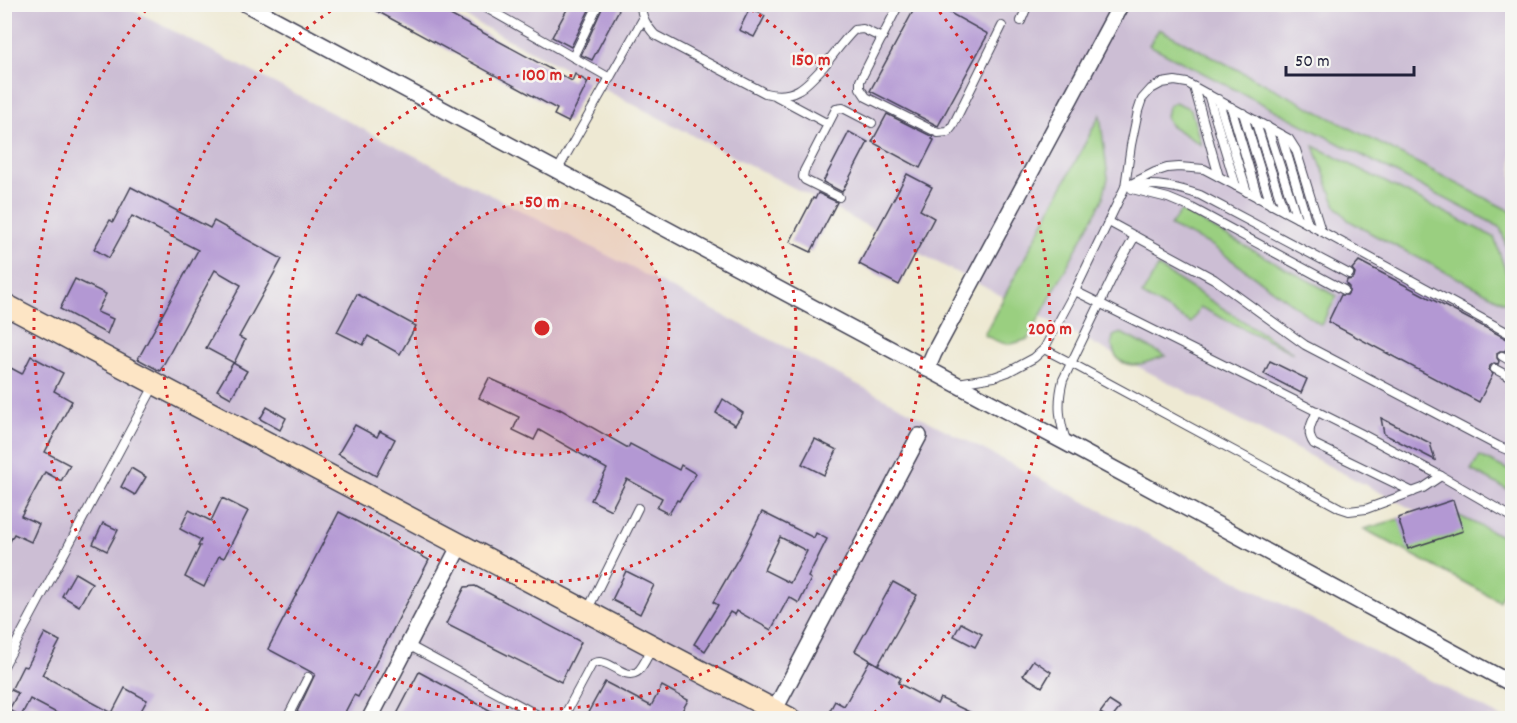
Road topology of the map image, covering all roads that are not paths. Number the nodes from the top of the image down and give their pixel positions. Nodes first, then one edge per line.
1 (246, 4) edge
2 (479, 4) edge
3 (641, 4) edge
4 (899, 4) edge
5 (1028, 4) edge
6 (1121, 4) edge
7 (598, 5) edge
8 (643, 19) junction
9 (1021, 21) dead end
10 (1002, 26) dead end
11 (882, 38) junction
12 (573, 57) junction
13 (610, 78) junction
14 (1194, 87) junction
15 (1208, 94) junction
16 (775, 96) junction
17 (1218, 99) junction
18 (1231, 107) junction
19 (1243, 113) junction
20 (1255, 120) junction
21 (872, 123) dead end
22 (828, 124) junction
23 (1267, 126) junction
24 (1281, 135) junction
25 (557, 171) junction
26 (1219, 177) junction
27 (1236, 186) junction
28 (1125, 187) junction
29 (1247, 192) junction
30 (839, 197) dead end
31 (1258, 198) junction
32 (1271, 204) junction
33 (1284, 211) junction
34 (1297, 218) junction
35 (1109, 222) junction
36 (1308, 224) junction
37 (1321, 231) junction
38 (1135, 236) junction
39 (1349, 273) dead end
40 (1344, 290) dead end
41 (1075, 291) junction
42 (4, 304) edge
43 (1100, 304) junction
44 (1512, 335) edge
45 (1044, 349) junction
46 (1502, 356) dead end
47 (1512, 362) edge
48 (1071, 363) junction
49 (927, 369) junction
50 (1495, 369) dead end
51 (1512, 378) edge
52 (155, 383) junction
53 (954, 383) junction
54 (1317, 411) junction
55 (919, 436) dead end
56 (1068, 444) junction
57 (1512, 452) edge
58 (1441, 476) junction
59 (1413, 492) junction
60 (638, 508) dead end
61 (1512, 517) edge
62 (460, 545) junction
63 (587, 612) junction
64 (408, 645) junction
65 (652, 646) junction
66 (4, 666) edge
67 (308, 677) dead end
68 (1512, 684) edge
69 (523, 708) junction
70 (782, 715) edge
71 (287, 718) edge
72 (370, 718) edge
73 (517, 718) edge
74 (543, 718) edge
75 (563, 718) edge

1 - 25 street
2 - 12 lane
3 - 8 lane
4 - 11 lane
5 - 9 lane
6 - 49 street
7 - 12 lane
8 - 13 lane
8 - 16 lane
10 - 11 lane
11 - 16 lane
12 - 13 lane
13 - 25 lane
14 - 15 lane
14 - 26 lane
14 - 28 lane
15 - 17 lane
15 - 27 lane
16 - 22 lane
17 - 18 lane
17 - 29 lane
18 - 19 lane
18 - 31 lane
19 - 20 lane
19 - 32 lane
20 - 23 lane
20 - 33 lane
21 - 22 lane
22 - 30 lane
23 - 24 lane
23 - 34 lane
24 - 36 lane
24 - 37 lane
25 - 49 street
26 - 27 lane
26 - 28 lane
27 - 29 lane
28 - 35 lane
28 - 39 lane
28 - 40 lane
29 - 31 lane
31 - 32 lane
32 - 33 lane
33 - 34 lane
34 - 36 lane
35 - 38 lane
35 - 41 lane
36 - 37 lane
37 - 44 lane
38 - 43 lane
38 - 57 lane
41 - 43 lane
41 - 45 lane
42 - 52 main road
43 - 48 lane
43 - 54 lane
45 - 48 lane
45 - 53 lane
46 - 47 lane
48 - 56 lane
48 - 59 lane
49 - 53 street
50 - 51 lane
52 - 62 main road
52 - 66 lane
53 - 56 street
54 - 58 lane
54 - 59 lane
55 - 70 street
56 - 68 street
58 - 59 lane
58 - 61 lane
60 - 63 lane
62 - 63 main road
62 - 64 street
63 - 65 main road
64 - 69 lane
64 - 72 street
65 - 70 main road
65 - 75 lane
67 - 71 lane
69 - 73 lane
69 - 74 lane

